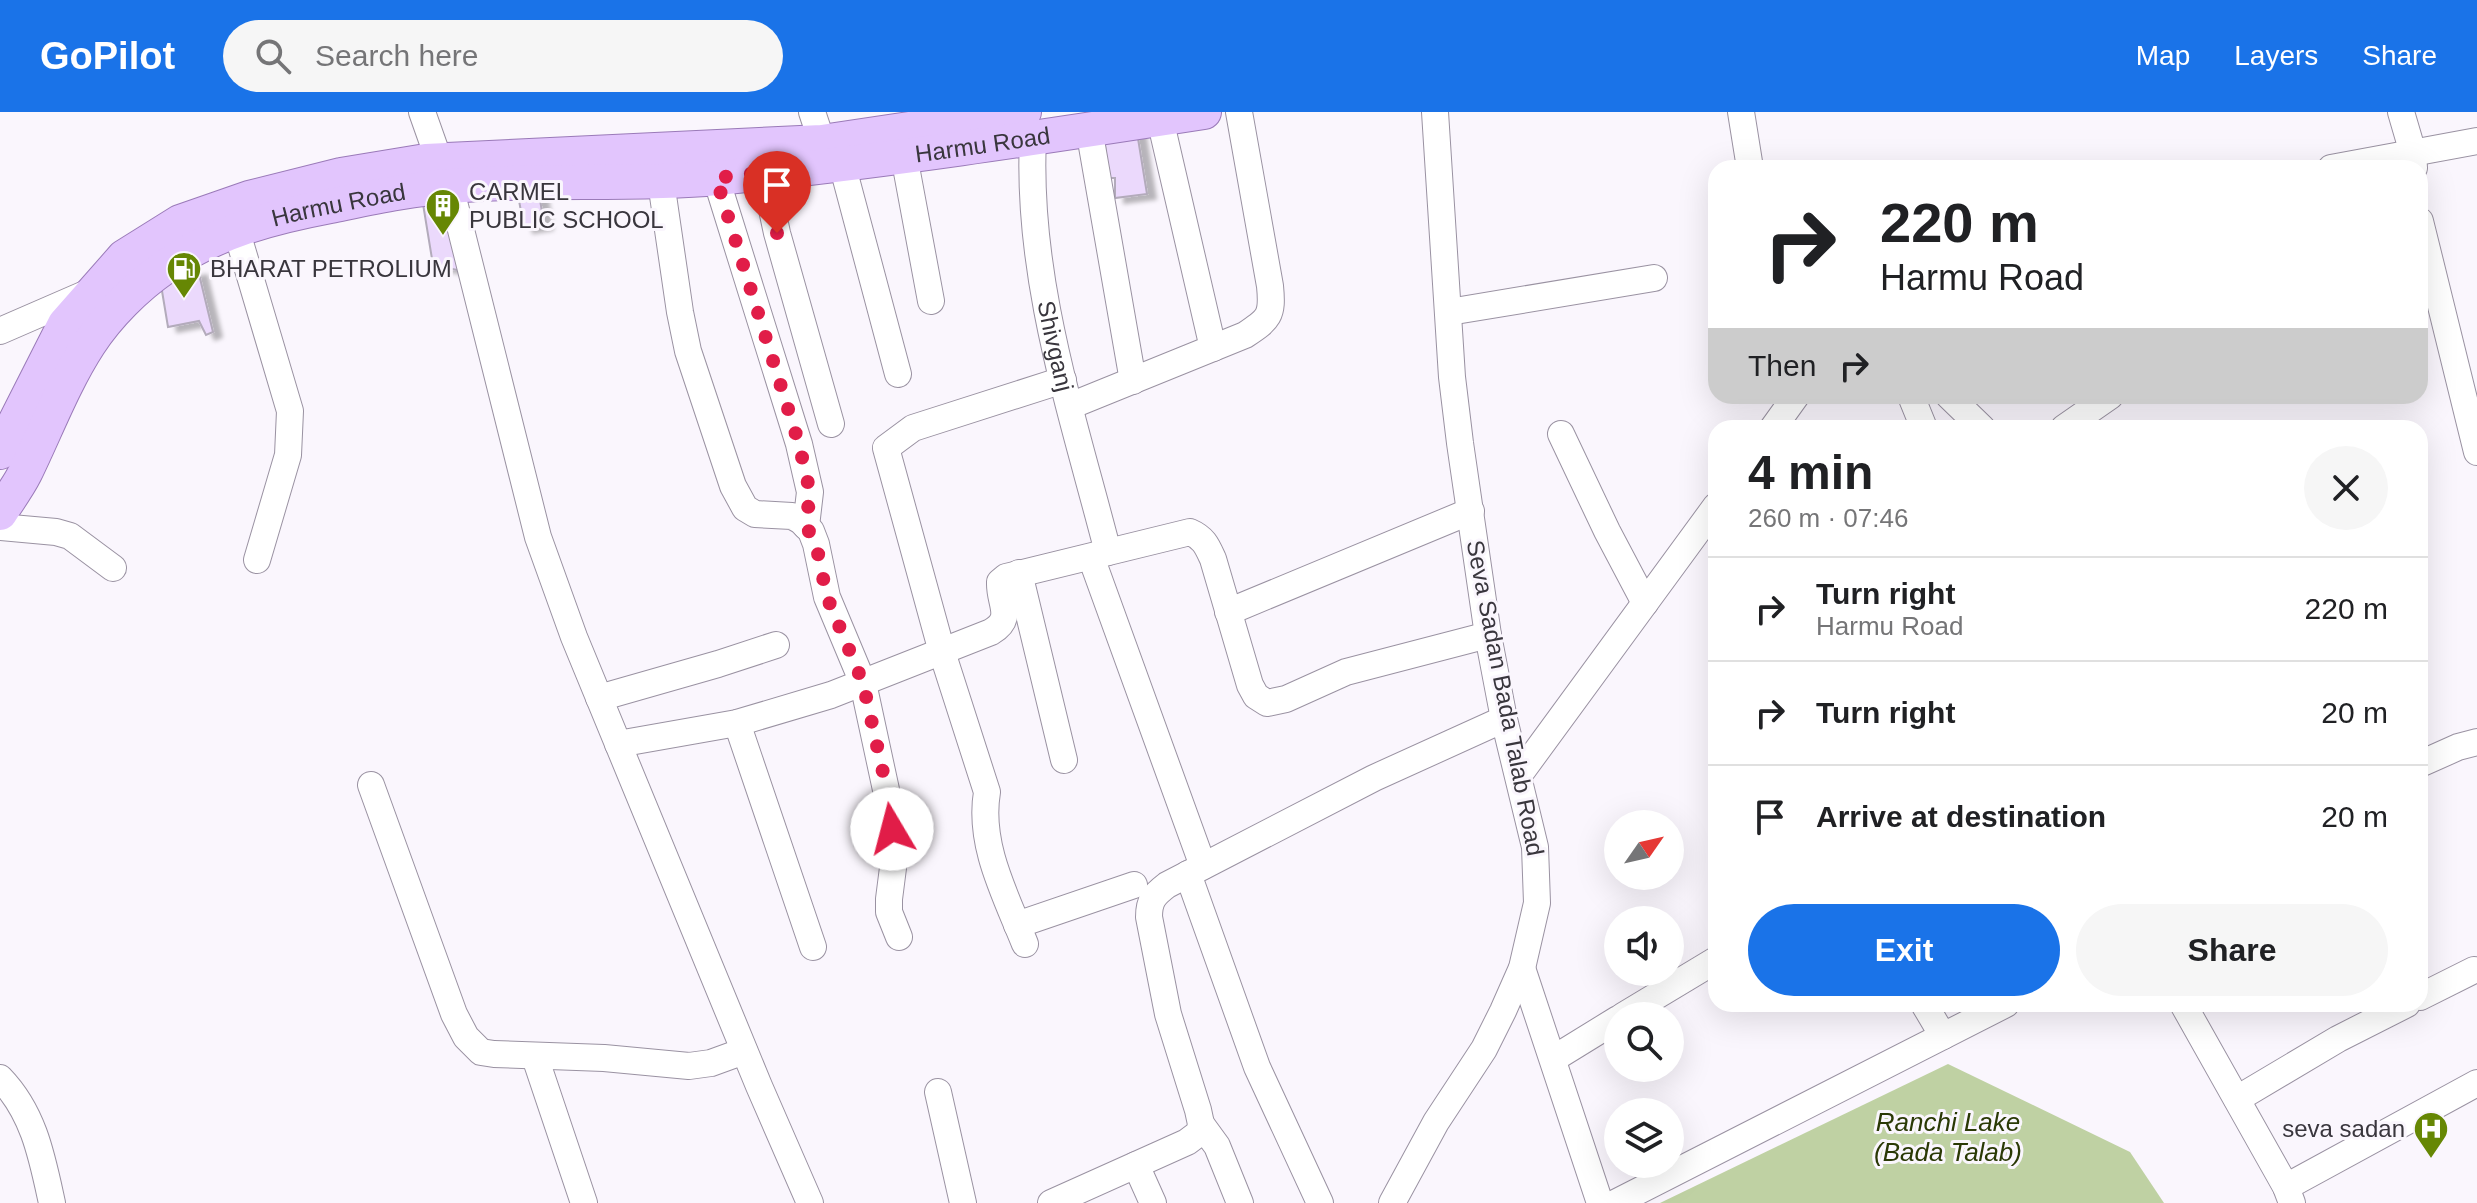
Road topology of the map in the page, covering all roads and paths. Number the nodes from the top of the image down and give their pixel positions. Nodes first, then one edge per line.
1 (422, 112) edge
2 (1204, 112) edge
3 (1239, 112) edge
4 (1435, 112) edge
5 (1741, 112) edge
6 (2401, 112) edge
7 (963, 116) edge
8 (1160, 119) junction
9 (1028, 125) edge
10 (1089, 129) junction
11 (825, 139) edge
12 (2477, 141) edge
13 (904, 156) junction
14 (1749, 160) edge
15 (2414, 160) edge
16 (764, 172) junction
17 (444, 173) junction
18 (716, 178) junction
19 (661, 182) junction
20 (236, 229) junction
21 (2428, 253) edge
22 (1654, 278) dead end
23 (113, 284) junction
24 (931, 301) dead end
25 (1449, 312) junction
26 (0, 331) edge
27 (1213, 348) junction
28 (898, 374) dead end
29 (1063, 380) junction
30 (1133, 381) junction
31 (1957, 404) edge
32 (2098, 404) edge
33 (1070, 406) junction
34 (1974, 420) edge
35 (2076, 420) edge
36 (831, 424) dead end
37 (1561, 434) dead end
38 (0, 452) edge
39 (2477, 452) edge
40 (1471, 511) junction
41 (0, 513) edge
42 (1708, 517) edge
43 (806, 526) junction
44 (0, 527) edge
45 (1099, 554) junction
46 (257, 560) dead end
47 (113, 568) dead end
48 (1019, 573) junction
49 (1645, 603) junction
50 (1228, 612) junction
51 (1488, 635) junction
52 (776, 645) dead end
53 (942, 652) junction
54 (863, 683) junction
55 (599, 698) junction
56 (1504, 719) junction
57 (737, 723) junction
58 (2477, 742) edge
59 (618, 744) junction
60 (1064, 760) dead end
61 (2428, 761) edge
62 (1519, 775) junction
63 (371, 785) dead end
64 (1195, 870) junction
65 (1134, 885) dead end
66 (899, 937) dead end
67 (813, 947) dead end
68 (1708, 965) edge
69 (1522, 968) junction
70 (2474, 970) dead end
71 (2428, 993) edge
72 (1646, 1002) edge
73 (1929, 1012) edge
74 (1990, 1012) edge
75 (2188, 1012) edge
76 (2391, 1012) edge
77 (1604, 1028) edge
78 (1943, 1036) junction
79 (744, 1051) junction
80 (535, 1057) junction
81 (1553, 1059) junction
82 (0, 1078) edge
83 (2477, 1083) edge
84 (938, 1092) dead end
85 (2237, 1099) junction
86 (1201, 1124) junction
87 (1136, 1165) junction
88 (2289, 1195) edge
89 (52, 1203) edge
90 (584, 1203) edge
91 (810, 1203) edge
92 (963, 1203) edge
93 (1051, 1203) edge
94 (1153, 1203) edge
95 (1240, 1203) edge
96 (1320, 1203) edge
97 (1392, 1203) edge
98 (1600, 1203) edge
99 (1615, 1203) edge

1 - 17 street
2 - 8 main road, Harmu Road
3 - 27 street
4 - 25 street, Seva Sadan Bada Talab Road
5 - 14 street
6 - 15 street
7 - 9 main road, Harmu Road
7 - 11 main road, Harmu Road
8 - 10 main road, Harmu Road
8 - 27 street
9 - 10 main road, Harmu Road
9 - 13 main road, Harmu Road
9 - 29 street, Shivganj
10 - 30 street
11 - 13 main road, Harmu Road
11 - 16 main road, Harmu Road
11 - 17 main road, Harmu Road
11 - 28 street
12 - 15 street
13 - 24 street
16 - 18 main road, Harmu Road
16 - 36 street
17 - 19 main road, Harmu Road
17 - 20 main road, Harmu Road
17 - 23 main road, Harmu Road
17 - 55 street
18 - 19 main road, Harmu Road
18 - 43 street
19 - 43 street
20 - 23 main road, Harmu Road
20 - 46 street
21 - 39 street
22 - 25 street
23 - 26 street
23 - 38 main road, Harmu Road
23 - 41 main road, Harmu Road
25 - 40 street, Seva Sadan Bada Talab Road
27 - 30 street
29 - 33 street, Shivganj
29 - 53 street
30 - 33 street
31 - 34 street
32 - 35 street
33 - 45 street, Shivganj
37 - 49 street
40 - 50 street
40 - 51 street, Seva Sadan Bada Talab Road
42 - 49 street
43 - 54 street
44 - 47 street
45 - 48 street
45 - 50 street
45 - 64 street, Shivganj
48 - 53 street
48 - 60 street
49 - 62 street
50 - 51 street
51 - 56 street, Seva Sadan Bada Talab Road
52 - 55 street
53 - 54 street
53 - 65 street
54 - 57 street
54 - 66 street
55 - 59 street
56 - 62 street, Seva Sadan Bada Talab Road
56 - 64 street
57 - 59 street
57 - 67 street
58 - 61 street
59 - 79 street
62 - 69 street, Seva Sadan Bada Talab Road
63 - 80 street
64 - 86 street
64 - 96 street, Shivganj
68 - 72 street
69 - 81 street
69 - 97 street, Seva Sadan Bada Talab Road
70 - 71 street
73 - 78 street
74 - 78 street
75 - 85 street
76 - 85 street
77 - 81 street
78 - 99 street
79 - 80 street
79 - 91 street
80 - 90 street
81 - 98 street
82 - 89 street
83 - 88 street
84 - 92 street
85 - 88 street
86 - 87 street
86 - 95 street
87 - 93 street
87 - 94 street

